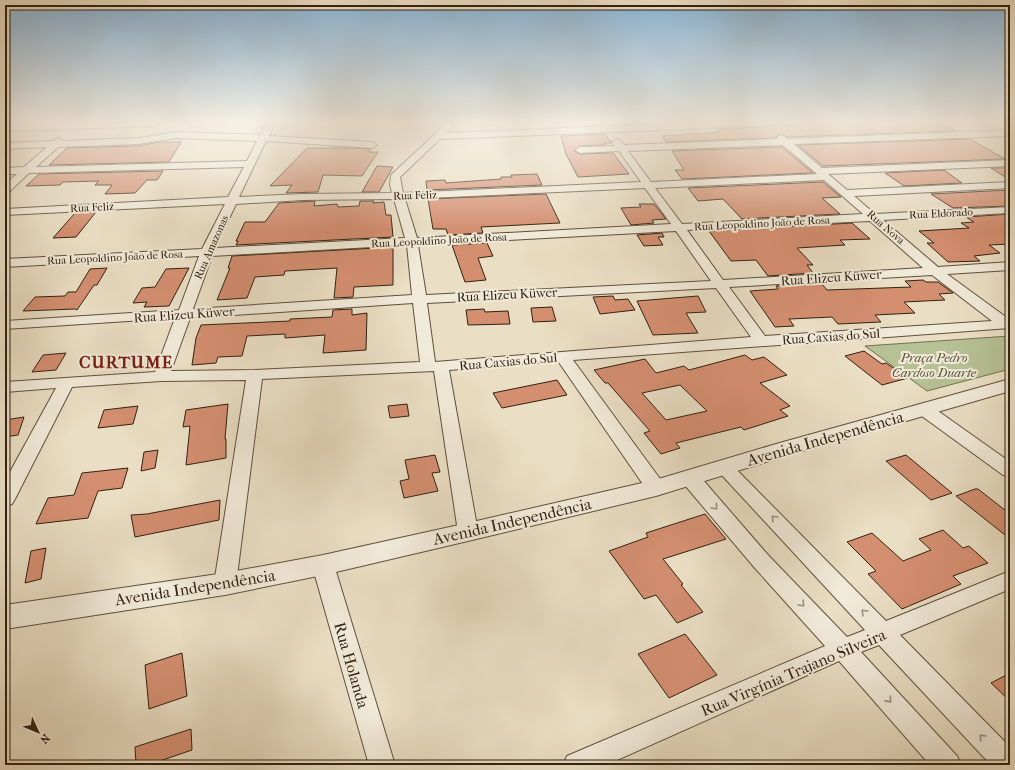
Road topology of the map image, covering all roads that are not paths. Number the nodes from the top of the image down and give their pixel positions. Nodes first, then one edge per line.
1 (40, 158) edge
2 (253, 158) edge
3 (415, 158) edge
4 (629, 158) edge
5 (803, 158) edge
6 (1010, 163) edge
7 (250, 164) junction
8 (5, 171) edge
9 (26, 171) junction
10 (822, 174) junction
11 (649, 185) junction
12 (1010, 185) edge
13 (5, 190) edge
14 (846, 193) junction
15 (399, 196) junction
16 (233, 200) junction
17 (1010, 210) edge
18 (5, 212) edge
19 (873, 216) junction
20 (680, 227) junction
21 (412, 241) junction
22 (208, 252) junction
23 (5, 263) edge
24 (1010, 266) edge
25 (935, 271) junction
26 (721, 284) junction
27 (418, 299) junction
28 (183, 315) junction
29 (1008, 324) edge
30 (5, 325) edge
31 (761, 341) junction
32 (562, 356) junction
33 (435, 367) junction
34 (255, 375) junction
35 (161, 376) junction
36 (66, 384) junction
37 (1010, 385) edge
38 (5, 388) edge
39 (924, 410) junction
40 (724, 467) junction
41 (1010, 472) edge
42 (690, 478) junction
43 (656, 488) junction
44 (5, 499) edge
45 (468, 532) junction
46 (323, 566) junction
47 (1010, 580) edge
48 (225, 584) junction
49 (5, 617) edge
50 (884, 633) junction
51 (843, 649) junction
52 (382, 765) edge
53 (576, 765) edge
54 (948, 765) edge
55 (1009, 765) edge

1 - 9 street
2 - 7 street, Rua Amazonas
3 - 15 street
4 - 11 street
5 - 10 street, Rua Nova
6 - 10 street, Rua Feliz
7 - 9 street
7 - 16 street, Rua Amazonas
8 - 9 street
9 - 13 street
10 - 11 street, Rua Feliz
10 - 14 street, Rua Nova
11 - 15 street, Rua Feliz
11 - 20 street
12 - 14 street
14 - 19 street, Rua Nova
15 - 16 street, Rua Feliz
15 - 21 street
16 - 18 street, Rua Feliz
16 - 22 street, Rua Amazonas
17 - 19 street, Rua Eldorado
19 - 20 street, Rua Leopoldino João de Rosa
19 - 25 street, Rua Nova
20 - 21 street, Rua Leopoldino João de Rosa
20 - 26 street
21 - 22 street, Rua Leopoldino João de Rosa
21 - 27 street
22 - 23 street, Rua Leopoldino João de Rosa
22 - 28 street, Rua Amazonas
24 - 25 street, Rua Elizeu Küwer
25 - 26 street, Rua Elizeu Küwer
25 - 29 street, Rua Nova
26 - 27 street, Rua Elizeu Küwer
26 - 31 street
27 - 28 street, Rua Elizeu Küwer
27 - 33 street
28 - 30 street, Rua Elizeu Küwer
28 - 35 street, Rua Amazonas
29 - 31 street, Rua Caxias do Sul
31 - 32 street, Rua Caxias do Sul
32 - 33 street, Rua Caxias do Sul
32 - 43 street
33 - 34 street, Rua Caxias do Sul
33 - 45 street
34 - 35 street, Rua Caxias do Sul
34 - 48 street
35 - 36 street, Rua Caxias do Sul
36 - 38 street, Rua Caxias do Sul
36 - 44 street
37 - 39 street, Avenida Independência
39 - 40 street, Avenida Independência
39 - 41 street
40 - 42 street, Avenida Independência
50 -> 40 street
42 - 43 street, Avenida Independência
42 -> 51 street
43 - 45 street, Avenida Independência
45 - 46 street, Avenida Independência
46 - 48 street, Avenida Independência
46 - 52 street, Rua Holanda
47 - 50 street, Rua Virgínia Trajano Silveira
48 - 49 street, Avenida Independência
50 - 51 street, Rua Virgínia Trajano Silveira
55 -> 50 street
51 - 53 street, Rua Virgínia Trajano Silveira
51 -> 54 street

